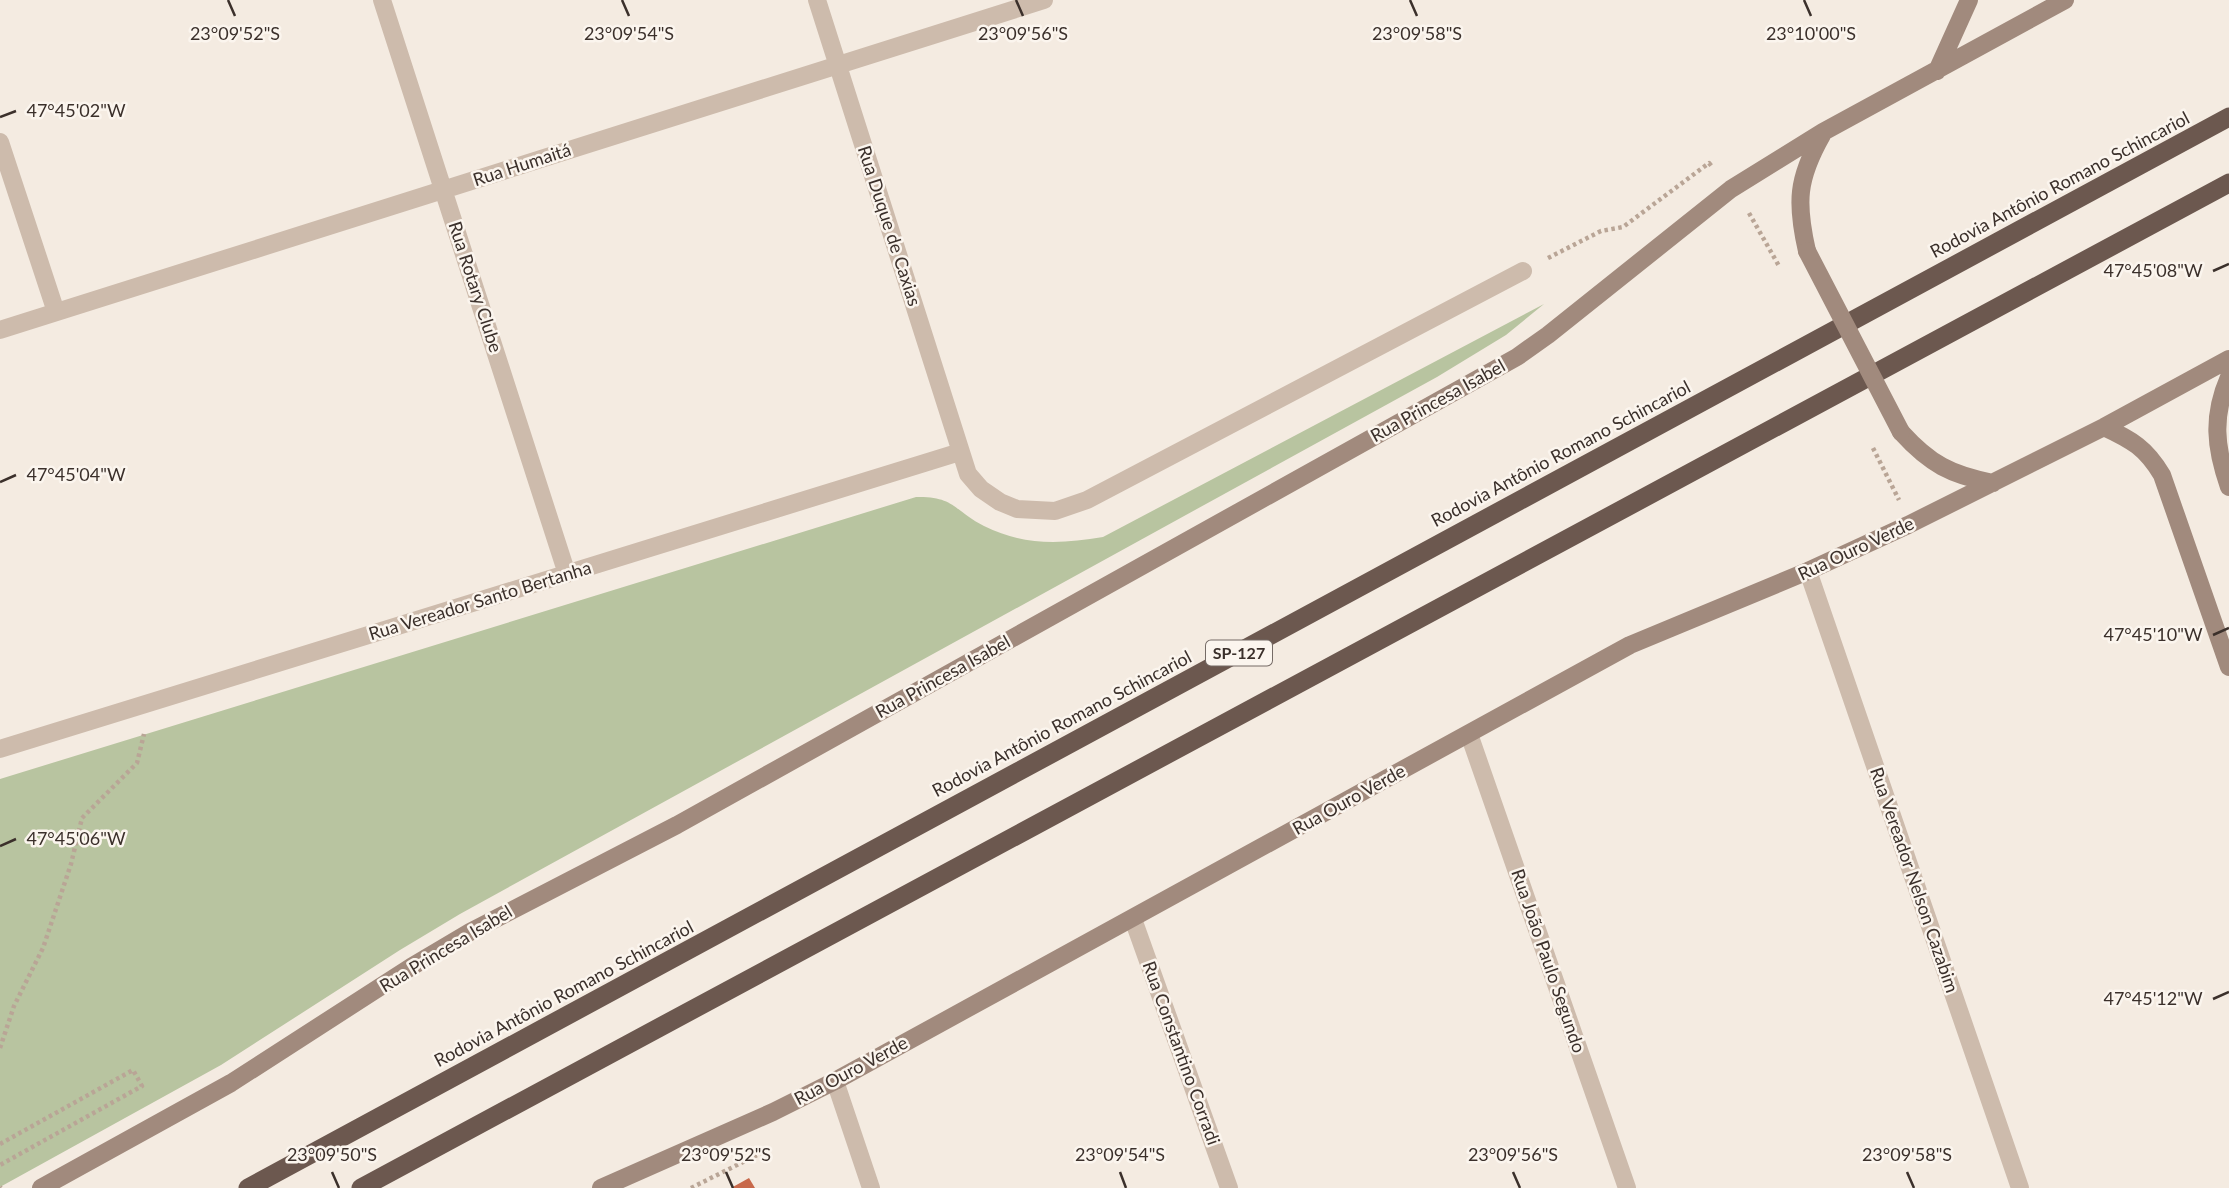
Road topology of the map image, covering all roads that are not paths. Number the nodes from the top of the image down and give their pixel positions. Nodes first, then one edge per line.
1 (382, 0) edge
2 (817, 0) edge
3 (1044, 0) edge
4 (1969, 0) edge
5 (2064, 0) edge
6 (838, 65) junction
7 (1937, 71) junction
8 (2229, 117) edge
9 (1823, 132) junction
10 (0, 142) edge
11 (2229, 183) edge
12 (443, 190) junction
13 (1523, 271) road end
14 (56, 312) junction
15 (0, 330) edge
16 (2229, 359) edge
17 (2229, 377) edge
18 (2104, 427) junction
19 (960, 452) junction
20 (1993, 483) junction
21 (2229, 486) edge
22 (1808, 571) junction
23 (567, 574) junction
24 (2229, 667) edge
25 (1469, 734) junction
26 (0, 748) edge
27 (1133, 919) junction
28 (835, 1081) junction
29 (41, 1188) edge
30 (248, 1188) edge
31 (361, 1188) edge
32 (601, 1188) edge
33 (871, 1188) edge
34 (1229, 1188) edge
35 (1627, 1188) edge
36 (2020, 1188) edge

1 - 12 street, Rua Rotary Clube
2 - 6 street, Rua Duque de Caxias
3 - 6 street, Rua Humaitá
4 - 7 main road
5 - 7 main road, Rua Princesa Isabel
6 - 12 street, Rua Humaitá
6 - 19 street, Rua Duque de Caxias
7 - 9 main road, Rua Princesa Isabel
8 - 30 highway, Rodovia Antônio Romano Schincariol / SP-127
9 - 20 main road, bridge
9 - 29 main road, Rua Princesa Isabel
10 - 14 street
11 - 31 highway
12 - 14 street, Rua Humaitá
12 - 23 street, Rua Rotary Clube
13 - 19 street
14 - 15 street, Rua Humaitá
16 - 18 main road, Rua Ouro Verde
17 - 21 main road
18 - 20 main road, Rua Ouro Verde
18 - 24 main road
19 - 23 street, Rua Vereador Santo Bertanha
20 - 22 main road, Rua Ouro Verde
22 - 25 main road, Rua Ouro Verde
22 - 36 street, Rua Vereador Nelson Cazabim
23 - 26 street, Rua Vereador Santo Bertanha
25 - 27 main road, Rua Ouro Verde
25 - 35 street, Rua João Paulo Segundo
27 - 28 main road, Rua Ouro Verde
27 - 34 street, Rua Constantino Corradi
28 - 32 main road, Rua Ouro Verde
28 - 33 street

